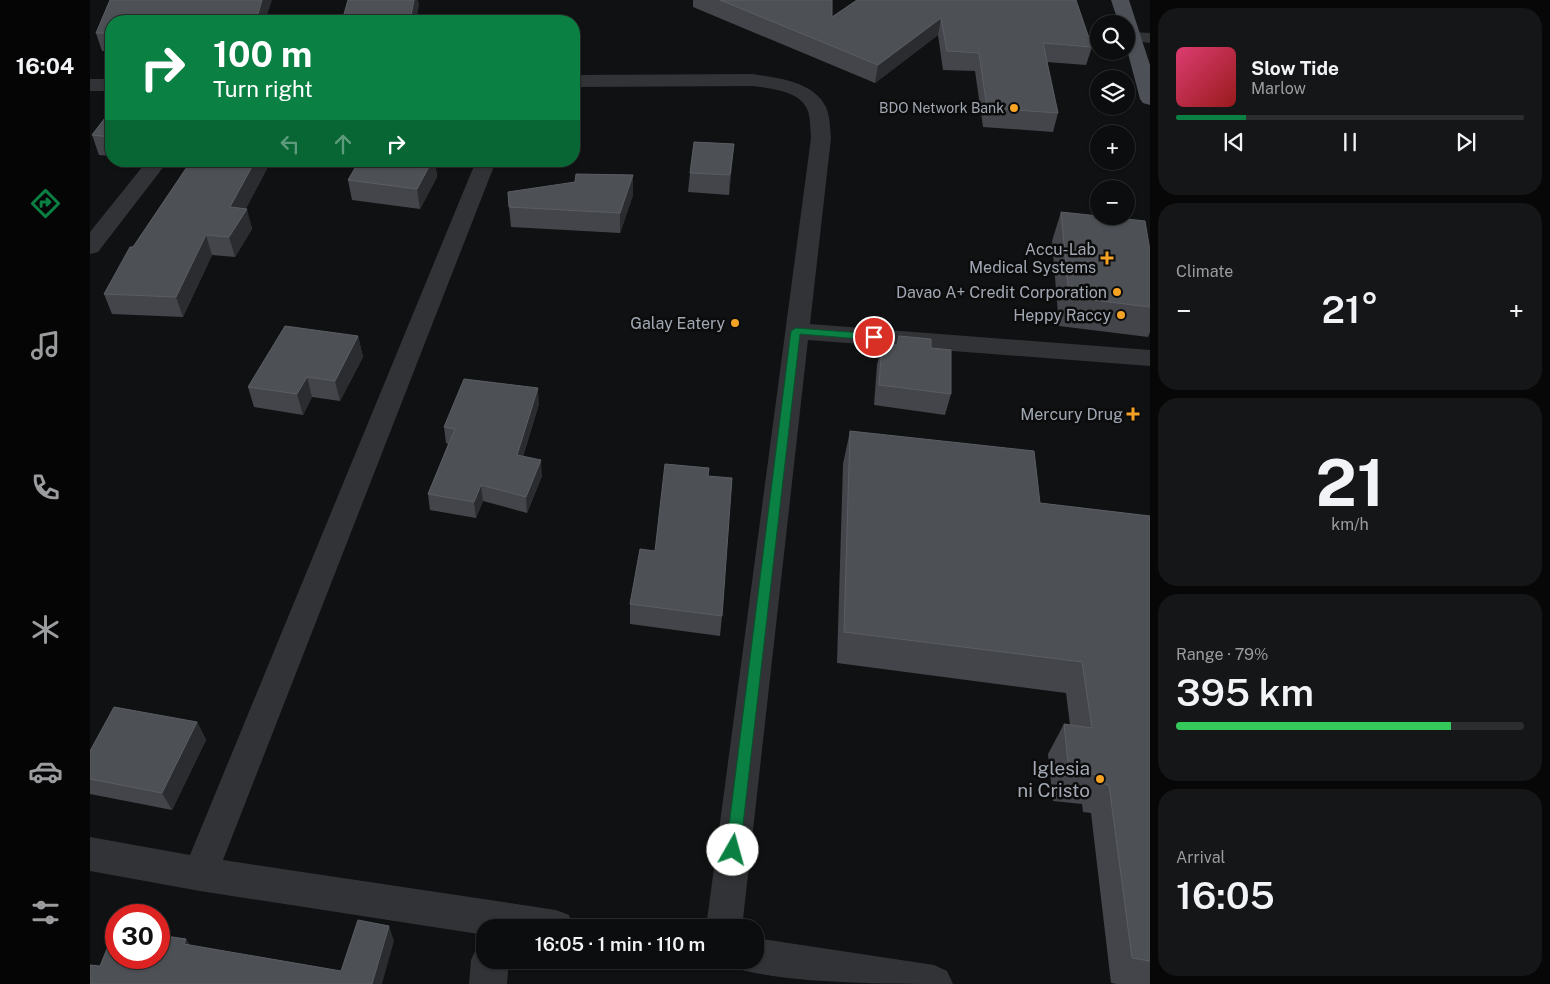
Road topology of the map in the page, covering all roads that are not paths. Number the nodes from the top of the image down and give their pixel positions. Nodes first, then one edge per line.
1 (1120, 0) edge
2 (1142, 38) edge
3 (580, 81) edge
4 (90, 85) edge
5 (105, 85) edge
6 (1150, 99) edge
7 (153, 167) edge
8 (484, 167) edge
9 (90, 246) edge
10 (796, 331) junction
11 (1150, 358) edge
12 (90, 854) edge
13 (200, 874) junction
14 (725, 919) edge
15 (476, 920) edge
16 (764, 958) edge
17 (489, 969) edge
18 (488, 984) edge
19 (934, 984) edge

1 - 2 main road
2 - 6 main road
3 - 10 street
4 - 5 street
7 - 9 street
8 - 13 street
10 - 11 street
10 - 14 street
12 - 13 street
13 - 15 street
16 - 19 street
17 - 18 street

